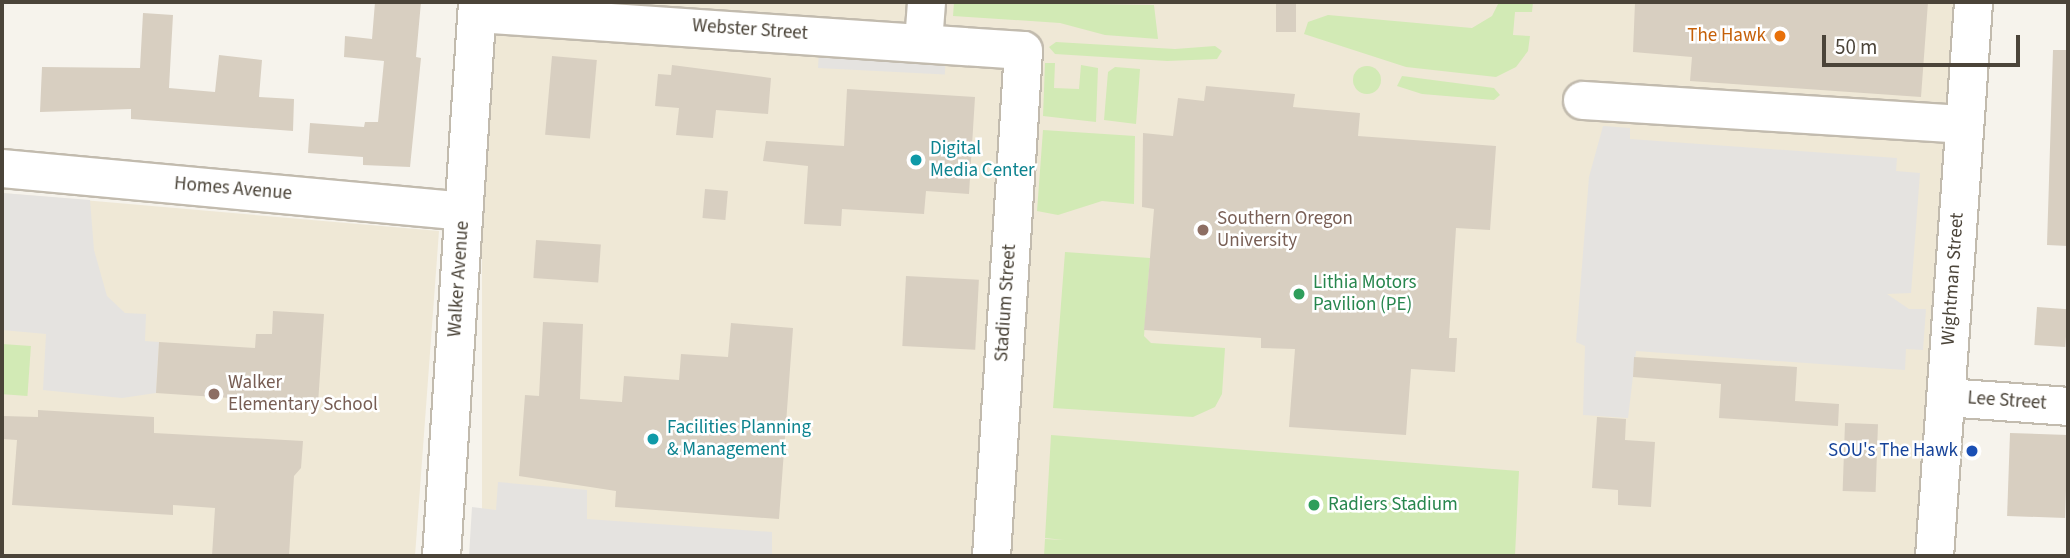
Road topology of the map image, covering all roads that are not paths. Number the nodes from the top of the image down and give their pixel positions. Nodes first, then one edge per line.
1 (926, 2) edge
2 (1973, 2) edge
3 (477, 8) edge
4 (923, 42) junction
5 (1023, 50) joint
6 (1582, 100) dead end
7 (1963, 124) junction
8 (2, 168) edge
9 (463, 211) junction
10 (1946, 397) junction
11 (2068, 406) edge
12 (440, 556) edge
13 (991, 556) edge
14 (1934, 556) edge

1 - 4 street
2 - 7 street, Wightman Street
3 - 4 street, Webster Street
3 - 9 street, Walker Avenue
4 - 5 street, Webster Street
5 - 13 street, Stadium Street
6 - 7 street
7 - 10 street, Wightman Street
8 - 9 street, Homes Avenue
9 - 12 street, Walker Avenue
10 - 11 street, Lee Street
10 - 14 street, Wightman Street

